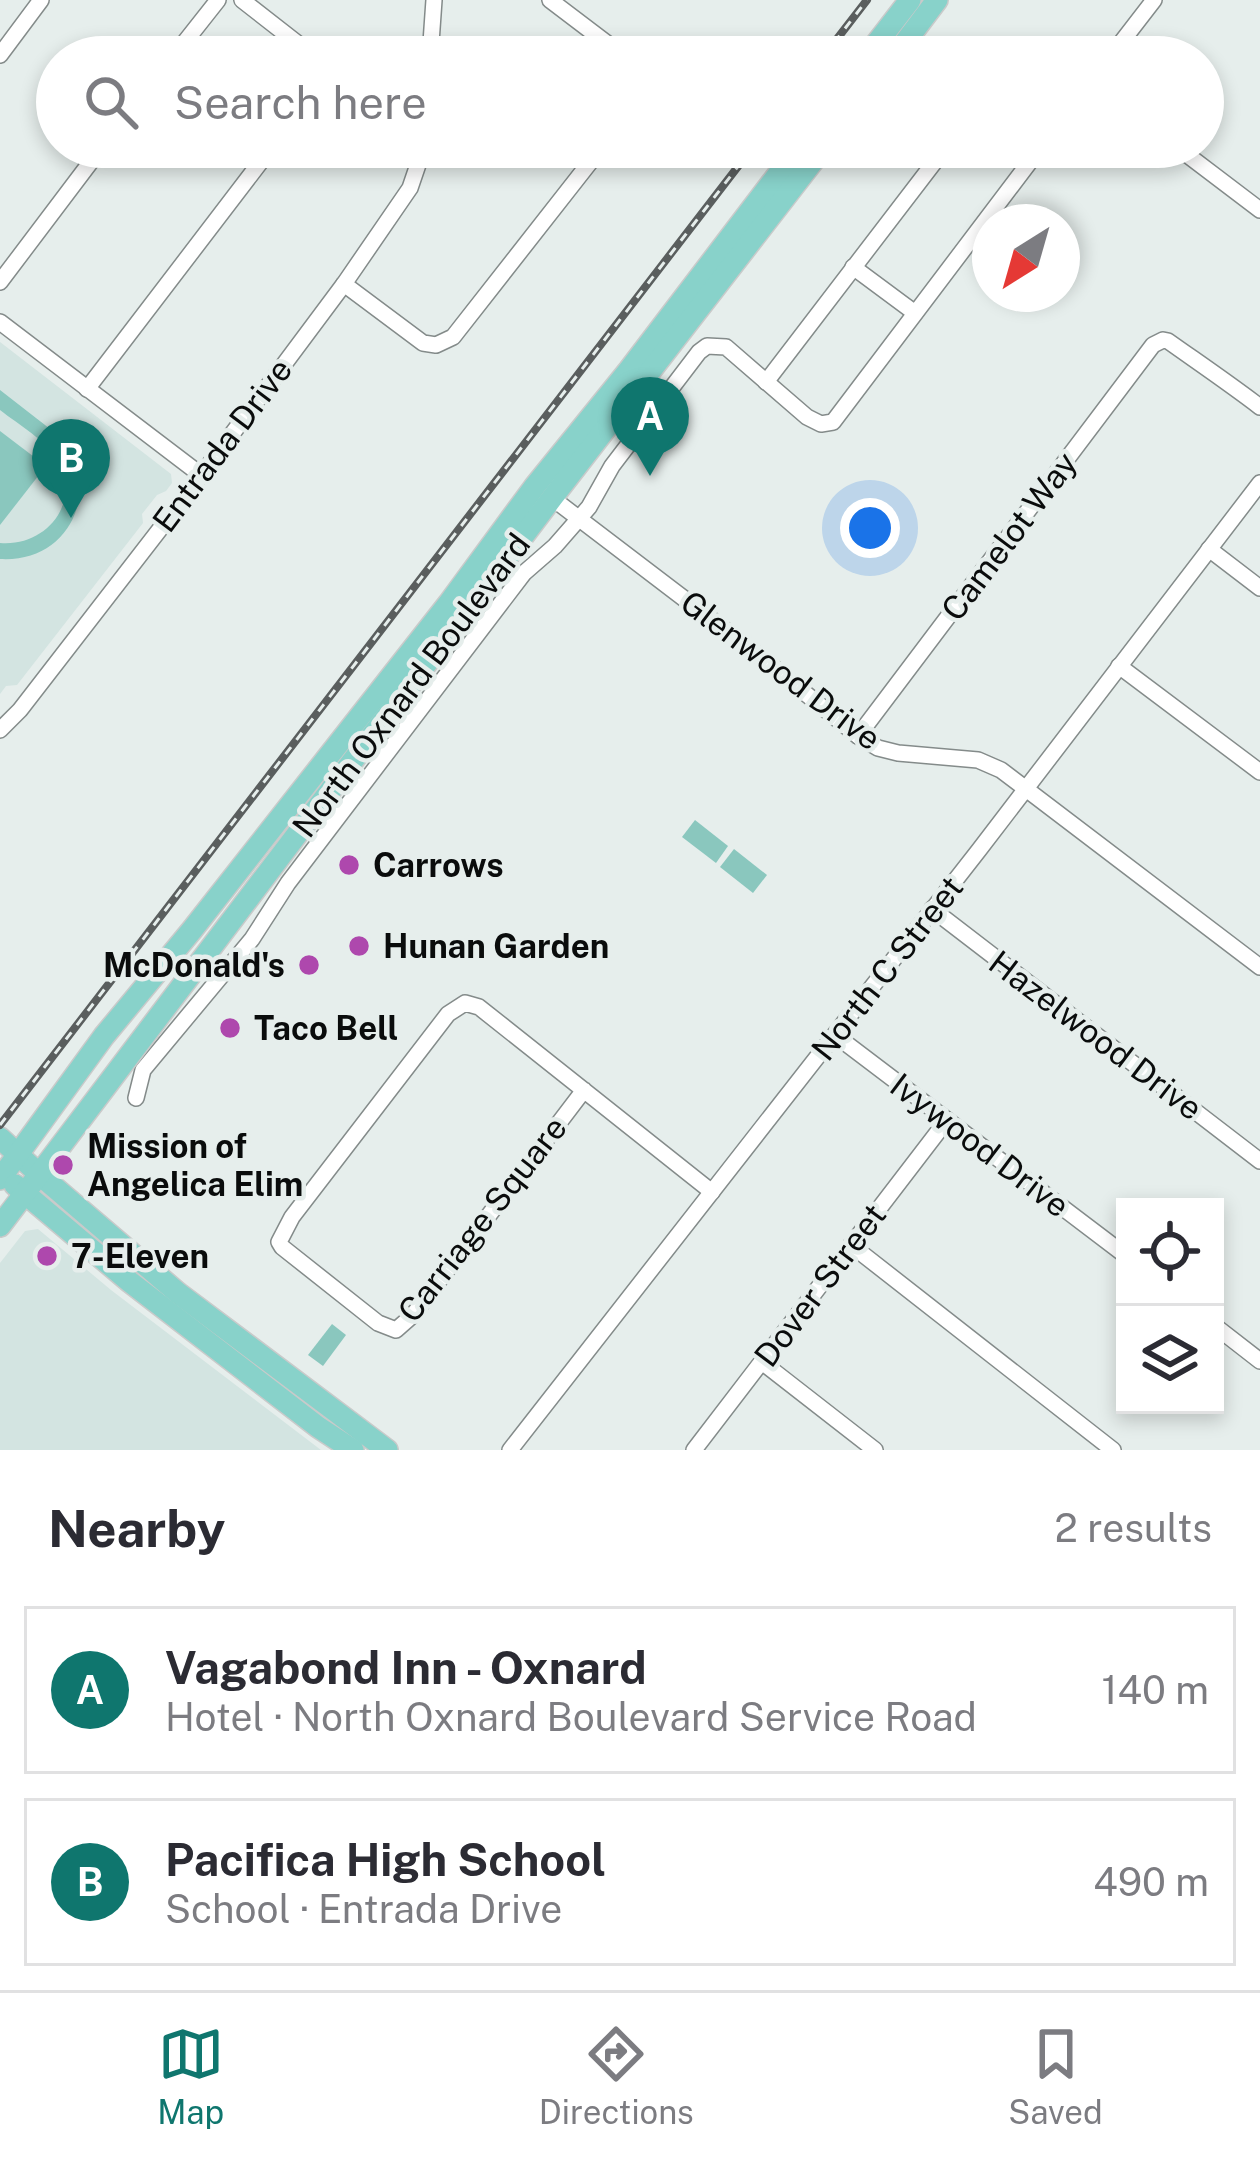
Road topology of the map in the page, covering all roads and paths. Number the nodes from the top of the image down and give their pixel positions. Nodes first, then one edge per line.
1 (41, 0) edge
2 (218, 0) edge
3 (242, 0) edge
4 (434, 0) edge
5 (550, 0) edge
6 (910, 0) edge
7 (922, 0) edge
8 (937, 0) edge
9 (1154, 0) edge
10 (190, 36) edge
11 (288, 36) edge
12 (431, 36) edge
13 (597, 36) edge
14 (882, 36) edge
15 (901, 36) edge
16 (910, 36) edge
17 (1126, 36) edge
18 (0, 55) edge
19 (86, 168) edge
20 (256, 168) edge
21 (417, 168) edge
22 (586, 168) edge
23 (783, 168) edge
24 (793, 168) edge
25 (808, 168) edge
26 (930, 168) edge
27 (1021, 168) edge
28 (1205, 168) edge
29 (1260, 210) edge
30 (740, 226) junction
31 (853, 266) junction
32 (0, 282) edge
33 (344, 284) junction
34 (915, 313) junction
35 (0, 322) edge
36 (766, 382) junction
37 (87, 389) junction
38 (1260, 407) edge
39 (557, 458) junction
40 (201, 475) junction
41 (1260, 483) edge
42 (552, 499) junction
43 (579, 518) junction
44 (495, 541) junction
45 (1209, 549) junction
46 (1260, 587) edge
47 (1119, 666) junction
48 (0, 730) edge
49 (859, 736) junction
50 (1260, 772) edge
51 (1026, 789) junction
52 (214, 901) junction
53 (932, 909) junction
54 (222, 932) junction
55 (1260, 968) edge
56 (835, 1035) junction
57 (584, 1090) junction
58 (136, 1098) dead end
59 (947, 1120) junction
60 (0, 1138) edge
61 (19, 1154) junction
62 (1260, 1161) edge
63 (1, 1176) edge
64 (33, 1185) junction
65 (712, 1192) junction
66 (0, 1226) edge
67 (851, 1245) junction
68 (1116, 1248) edge
69 (1224, 1333) edge
70 (1260, 1361) edge
71 (761, 1362) junction
72 (272, 1377) junction
73 (352, 1450) edge
74 (387, 1450) edge
75 (510, 1450) edge
76 (694, 1450) edge
77 (875, 1450) edge
78 (1113, 1450) edge

1 - 18 street
2 - 10 street
3 - 11 street
4 - 12 street
5 - 13 street
6 - 14 main road
7 - 15 main road
8 - 16 main road
9 - 17 street
19 - 32 street
20 - 37 street
21 - 33 street, Entrada Drive
22 - 33 street
23 - 30 main road, North Oxnard Boulevard
24 - 30 main road
25 - 42 main road, North Oxnard Boulevard
26 - 31 street
27 - 34 street
28 - 29 street
30 - 39 main road, North Oxnard Boulevard
31 - 34 street
31 - 36 street
33 - 40 street, Entrada Drive
34 - 36 street
35 - 37 street
36 - 43 street
37 - 40 street
38 - 49 street, Camelot Way
39 - 42 main road
39 - 44 main road, North Oxnard Boulevard
40 - 48 street, Entrada Drive
41 - 45 street, North C Street
42 - 43 street, Glenwood Drive
42 - 44 main road
42 - 54 main road, North Oxnard Boulevard
43 - 49 street, Glenwood Drive
43 - 58 street
44 - 52 main road, North Oxnard Boulevard
45 - 46 street
45 - 47 street, North C Street
47 - 50 street
47 - 51 street, North C Street
49 - 51 street, Glenwood Drive
51 - 53 street, North C Street
51 - 55 street, Glenwood Drive
52 - 54 main road
52 - 61 main road, North Oxnard Boulevard
53 - 56 street, North C Street
53 - 62 street, Hazelwood Drive
54 - 64 main road, North Oxnard Boulevard
56 - 59 street, Ivywood Drive
56 - 65 street, North C Street
57 - 57 street, Carriage Square
57 - 65 street, Carriage Square
59 - 67 street, Dover Street
59 - 68 street, Ivywood Drive
60 - 61 main road
61 - 63 main road, North Oxnard Boulevard
61 - 64 main road
63 - 64 main road
64 - 66 main road, North Oxnard Boulevard
64 - 72 main road
65 - 75 street, North C Street
67 - 71 street, Dover Street
67 - 78 street
69 - 70 street
71 - 76 street, Dover Street
71 - 77 street
72 - 73 main road
72 - 74 main road

